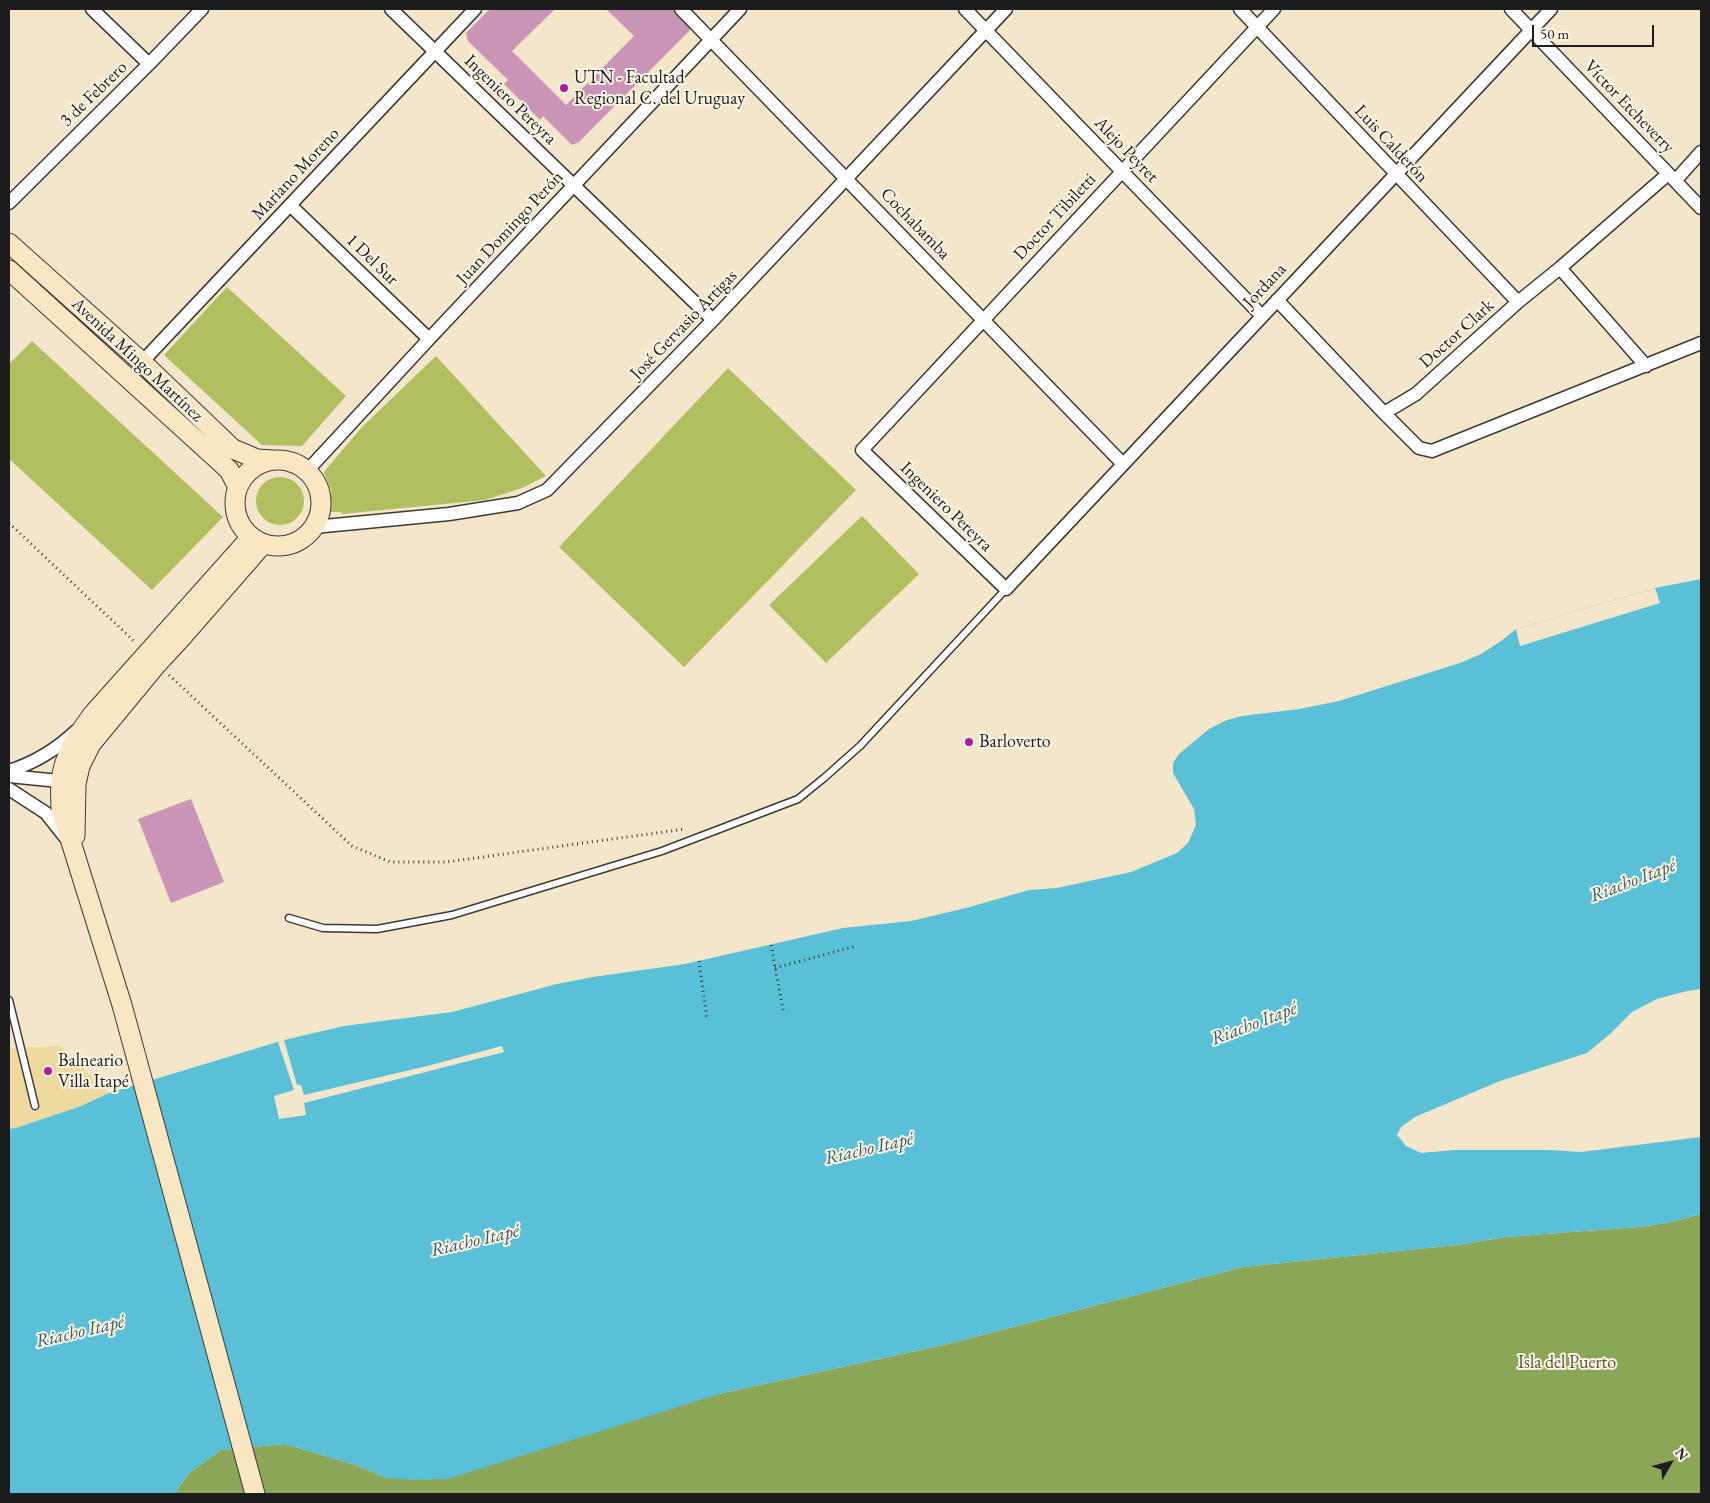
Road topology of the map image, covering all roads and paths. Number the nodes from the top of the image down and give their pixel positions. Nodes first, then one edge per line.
1 (92, 9) edge
2 (202, 9) edge
3 (391, 9) edge
4 (475, 9) edge
5 (681, 9) edge
6 (740, 9) edge
7 (964, 9) edge
8 (1006, 9) edge
9 (1240, 9) edge
10 (1274, 9) edge
11 (1511, 9) edge
12 (1551, 9) edge
13 (1257, 27) junction
14 (986, 30) junction
15 (1531, 30) junction
16 (711, 40) junction
17 (436, 51) junction
18 (149, 64) junction
19 (1701, 152) edge
20 (1122, 171) junction
21 (1395, 174) junction
22 (1671, 177) junction
23 (846, 179) junction
24 (574, 186) junction
25 (9, 203) edge
26 (290, 205) junction
27 (1701, 208) edge
28 (9, 243) edge
29 (1560, 268) junction
30 (9, 270) edge
31 (1277, 300) junction
32 (1518, 302) junction
33 (1262, 316) junction
34 (714, 320) junction
35 (983, 320) junction
36 (429, 339) junction
37 (1701, 343) edge
38 (142, 362) junction
39 (1646, 366) junction
40 (1384, 413) junction
41 (862, 450) joint
42 (273, 460) junction
43 (1123, 464) junction
44 (307, 471) junction
45 (238, 487) junction
46 (9, 523) edge
47 (314, 527) junction
48 (257, 540) junction
49 (1006, 589) junction
50 (152, 659) junction
51 (95, 711) junction
52 (9, 771) edge
53 (9, 776) edge
54 (69, 782) junction
55 (9, 789) edge
56 (689, 829) dead end
57 (73, 850) junction
58 (289, 918) dead end
59 (771, 945) dead end
60 (856, 946) dead end
61 (698, 961) dead end
62 (775, 968) junction
63 (9, 1000) edge
64 (784, 1010) dead end
65 (707, 1019) dead end
66 (35, 1106) dead end
67 (255, 1494) edge

1 - 18 street
2 - 18 street, 3 de Febrero
3 - 17 street, Ingeniero Pereyra
4 - 17 street, Mariano Moreno
5 - 16 street, Cochabamba
6 - 16 street, Juan Domingo Perón
7 - 14 street, Alejo Peyret
8 - 14 street, José Gervasio Artigas
9 - 13 street, Luis Calderón
10 - 13 street, Doctor Tibiletti
11 - 15 street, Víctor Etcheverry
12 - 15 street, Jordana
13 - 20 street, Doctor Tibiletti
13 - 21 street, Luis Calderón
14 - 20 street, Alejo Peyret
14 - 23 street, José Gervasio Artigas
15 - 21 street, Jordana
15 - 22 street, Víctor Etcheverry
16 - 23 street, Cochabamba
16 - 24 street, Juan Domingo Perón
17 - 24 street, Ingeniero Pereyra
17 - 26 street, Mariano Moreno
18 - 25 street, 3 de Febrero
19 - 22 street, Doctor Clark
20 - 33 street, Alejo Peyret
20 - 35 street, Doctor Tibiletti
21 - 31 street, Jordana
21 - 32 street, Luis Calderón
22 - 27 street, Víctor Etcheverry
22 - 29 street, Doctor Clark
23 - 34 street, José Gervasio Artigas
23 - 35 street, Cochabamba
24 - 34 street, Ingeniero Pereyra
24 - 36 street, Juan Domingo Perón
26 - 36 street, 1 Del Sur
26 - 38 street, Mariano Moreno
28 - 38 street, Avenida Mingo Martínez
29 - 32 street, Doctor Clark
29 - 39 street
30 - 45 street, Avenida Mingo Martínez
31 - 33 street, Jordana
31 - 40 street
32 - 40 street, Doctor Clark
33 - 43 street, Jordana
34 - 47 street, José Gervasio Artigas
35 - 41 street, Doctor Tibiletti
35 - 43 street, Cochabamba
36 - 44 street, Juan Domingo Perón
37 - 39 street
38 - 42 street, Avenida Mingo Martínez
39 - 40 street
41 - 49 street, Ingeniero Pereyra
42 - 44 street
42 - 45 street
43 - 49 street, Jordana
44 - 47 street
45 - 48 street
46 - 50 path
47 - 48 street
48 - 50 street
49 - 58 lane
50 - 51 street
50 - 54 street
50 - 56 path
51 - 52 street
51 - 54 street
53 - 54 street
54 - 57 street
55 - 57 street
57 - 67 street
59 - 62 path
60 - 62 path
61 - 65 path
62 - 64 path
63 - 66 lane

